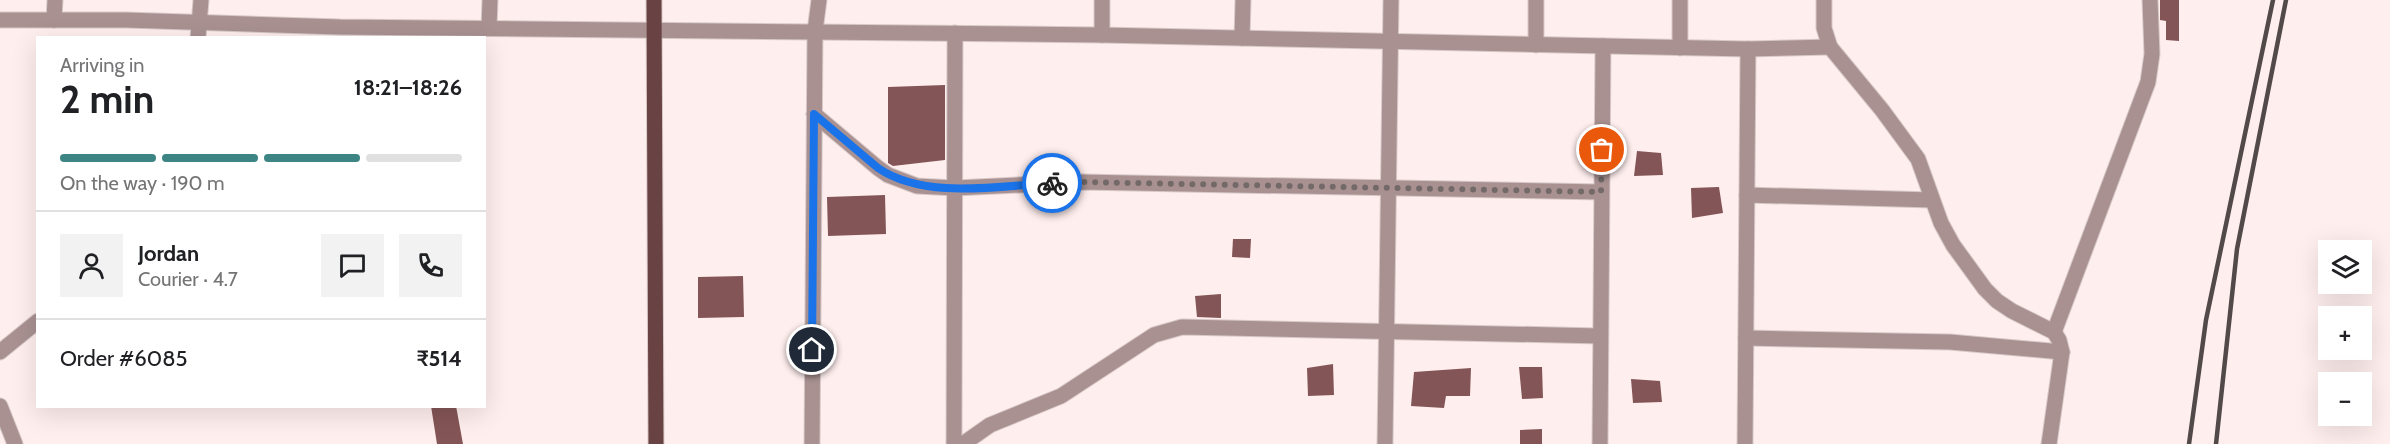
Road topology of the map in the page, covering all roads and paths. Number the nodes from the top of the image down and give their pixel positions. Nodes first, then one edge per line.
1 (55, 0) edge
2 (201, 0) edge
3 (490, 0) edge
4 (654, 0) edge
5 (819, 0) edge
6 (1102, 0) edge
7 (1243, 0) edge
8 (1391, 0) edge
9 (1536, 0) edge
10 (1680, 0) edge
11 (1824, 0) edge
12 (2150, 0) edge
13 (0, 20) edge
14 (54, 20) junction
15 (489, 28) junction
16 (653, 30) junction
17 (199, 31) edge
18 (815, 31) junction
19 (417, 33) edge
20 (955, 33) junction
21 (1102, 35) junction
22 (1242, 38) junction
23 (1390, 41) junction
24 (1536, 45) junction
25 (1603, 46) junction
26 (1830, 47) junction
27 (1680, 48) junction
28 (1748, 49) junction
29 (814, 114) junction
30 (955, 188) junction
31 (1388, 188) junction
32 (1601, 192) junction
33 (1747, 195) junction
34 (1932, 200) junction
35 (36, 323) edge
36 (1386, 331) junction
37 (2054, 332) junction
38 (1600, 336) junction
39 (1746, 338) junction
40 (0, 352) edge
41 (2062, 352) junction
42 (0, 406) edge
43 (15, 444) edge
44 (656, 444) edge
45 (812, 444) edge
46 (954, 444) edge
47 (963, 444) edge
48 (1385, 444) edge
49 (1599, 444) edge
50 (1745, 444) edge
51 (2049, 444) edge

1 - 14 street
2 - 17 street
3 - 15 street
4 - 16 main road
5 - 18 street
6 - 21 street
7 - 22 street
8 - 23 street
9 - 24 street
10 - 27 street
11 - 26 street
12 - 37 street
13 - 14 street
14 - 17 street
15 - 16 street
15 - 19 street
16 - 18 street
16 - 44 main road
17 - 19 street
18 - 20 street
18 - 29 street
20 - 21 street
20 - 30 street
21 - 22 street
22 - 23 street
23 - 24 street
23 - 31 street
24 - 25 street
25 - 27 street
25 - 32 street
26 - 28 street
26 - 34 street
27 - 28 street
28 - 33 street
29 - 30 street
29 - 45 street
30 - 31 street
30 - 46 street
31 - 32 street
31 - 36 street
32 - 38 street
33 - 34 street
33 - 39 street
34 - 37 street
35 - 40 street
36 - 38 street
36 - 47 street
36 - 48 street
37 - 41 street
38 - 49 street
39 - 41 street
39 - 50 street
41 - 51 street
42 - 43 street

